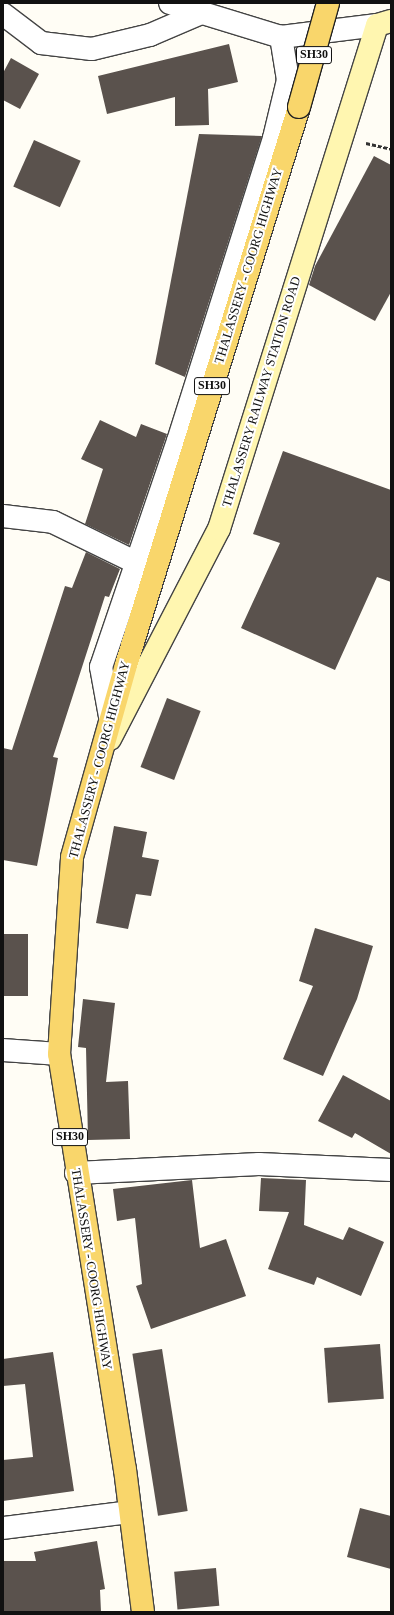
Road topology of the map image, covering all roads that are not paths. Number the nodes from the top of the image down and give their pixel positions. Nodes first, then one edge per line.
1 (170, 3) edge
2 (328, 3) edge
3 (201, 13) junction
4 (3, 14) edge
5 (384, 23) edge
6 (281, 37) junction
7 (3, 516) edge
8 (137, 563) junction
9 (111, 722) junction
10 (102, 756) junction
11 (3, 1050) edge
12 (59, 1054) junction
13 (391, 1170) edge
14 (76, 1173) junction
15 (130, 1512) junction
16 (3, 1528) edge
17 (143, 1612) edge

1 - 3 street
2 - 9 main road, THALASSERY - COORG HIGHWAY / SH30, bridge
3 - 4 street
3 - 6 street
5 - 6 street
5 - 10 main road, THALASSERY RAILWAY STATION ROAD
6 - 8 street
7 - 8 street
8 - 9 street
9 - 10 main road, THALASSERY - COORG HIGHWAY / SH30
10 - 12 main road, THALASSERY - COORG HIGHWAY / SH30
11 - 12 street
12 - 14 main road, THALASSERY - COORG HIGHWAY / SH30
13 - 14 street
14 - 15 main road, THALASSERY - COORG HIGHWAY / SH30
15 - 16 street
15 - 17 main road, THALASSERY - COORG HIGHWAY / SH30

